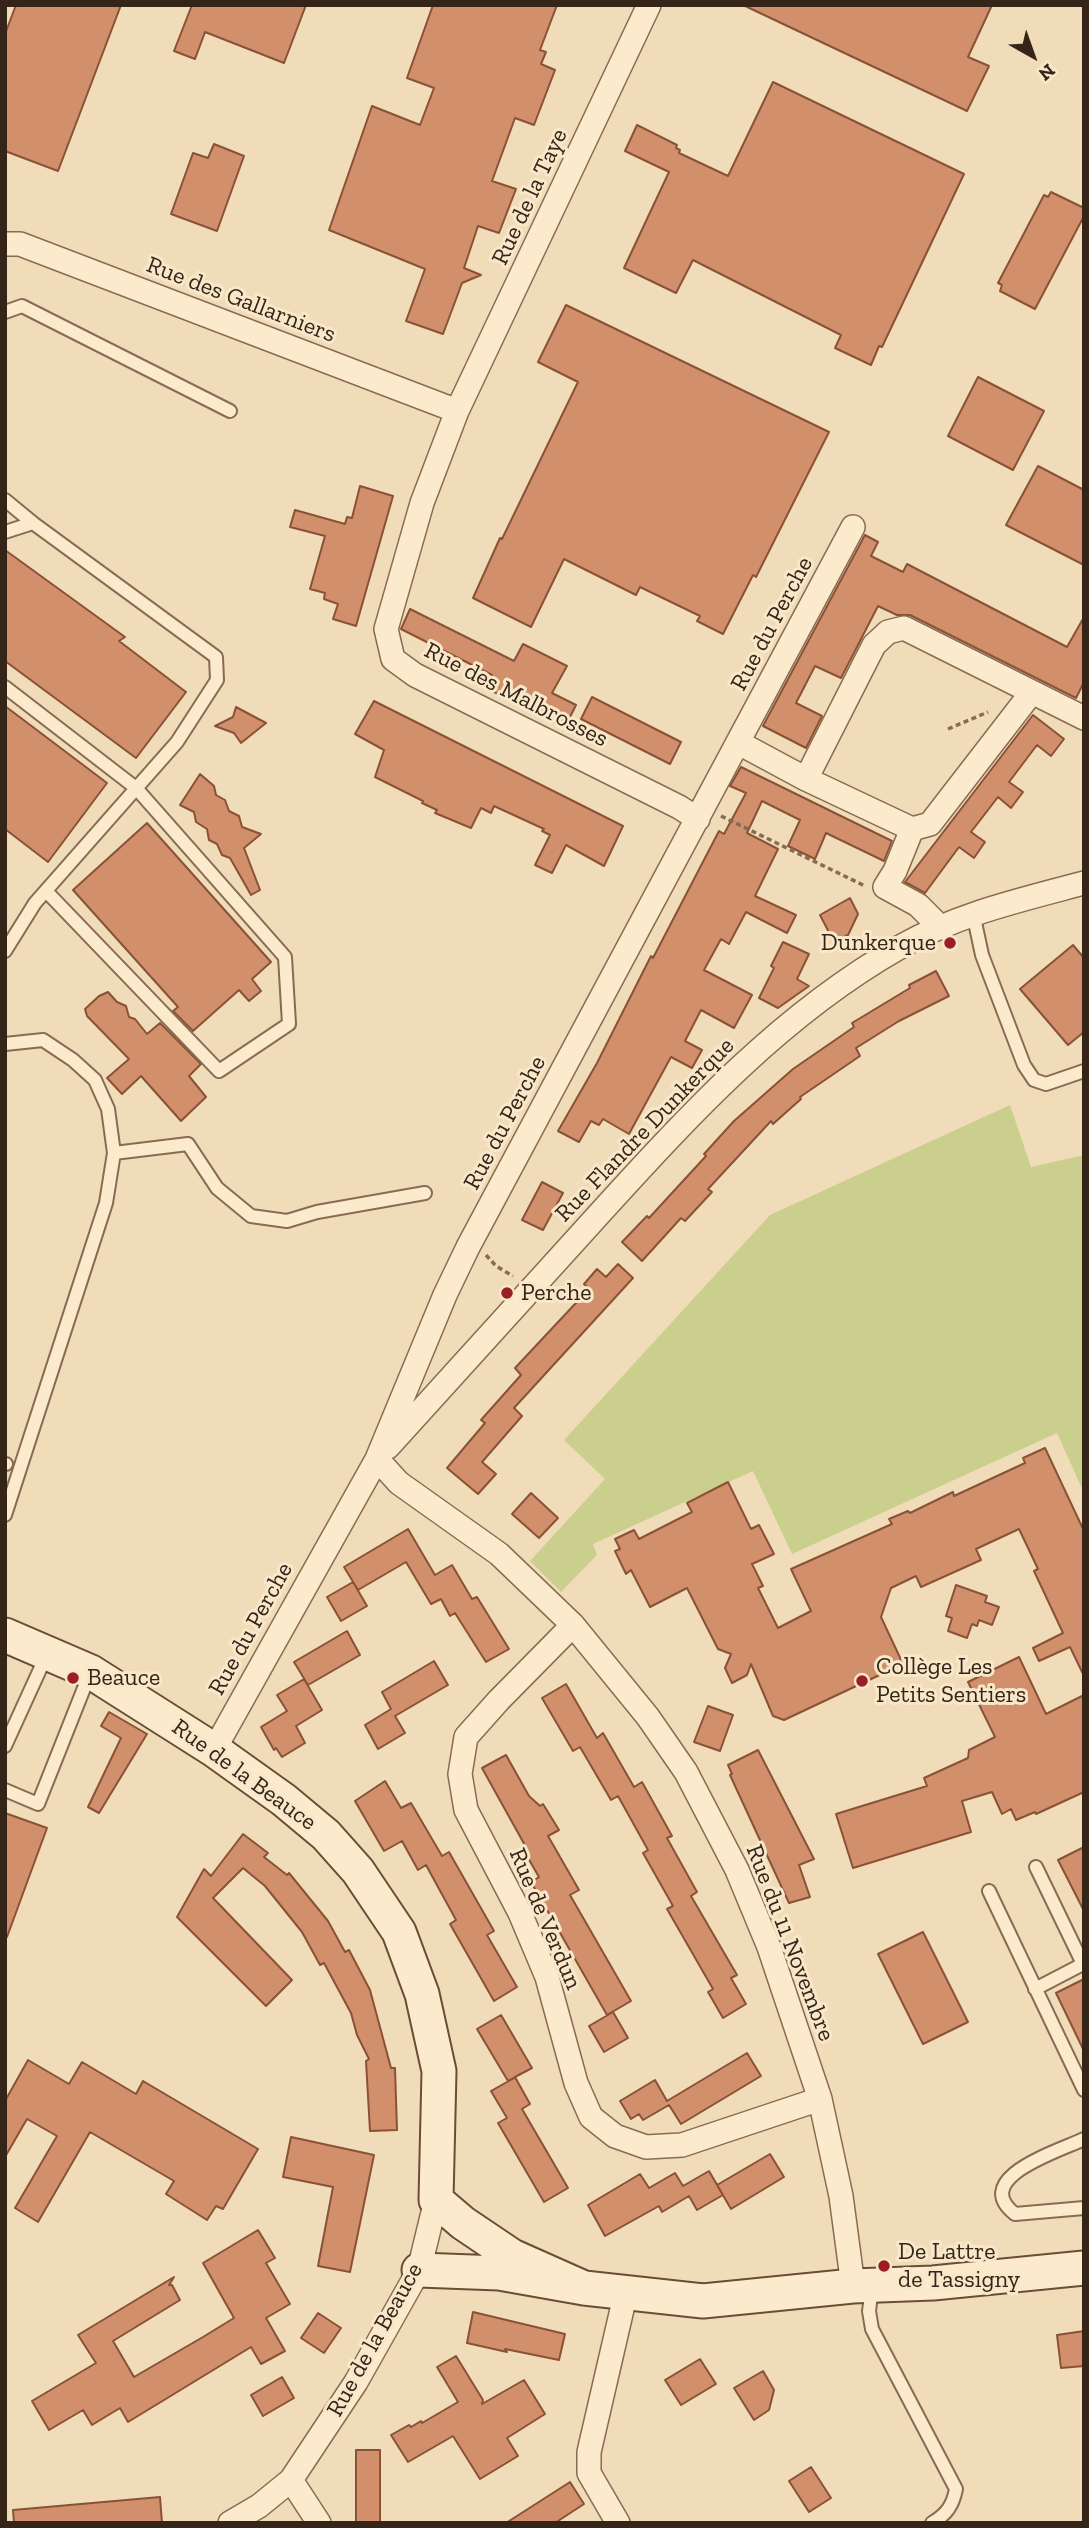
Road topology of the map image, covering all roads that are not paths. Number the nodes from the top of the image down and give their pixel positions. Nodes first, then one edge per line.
1 (649, 5) edge
2 (5, 244) edge
3 (5, 312) edge
4 (230, 411) dead end
5 (457, 411) junction
6 (5, 500) edge
7 (33, 523) junction
8 (853, 527) dead end
9 (5, 532) edge
10 (5, 687) edge
11 (1032, 692) junction
12 (1084, 718) edge
13 (738, 743) junction
14 (806, 779) junction
15 (136, 788) junction
16 (701, 813) junction
17 (912, 829) junction
18 (1084, 883) edge
19 (46, 891) junction
20 (973, 913) junction
21 (941, 928) junction
22 (5, 951) edge
23 (5, 1044) edge
24 (1084, 1071) edge
25 (114, 1153) junction
26 (425, 1193) dead end
27 (377, 1459) junction
28 (5, 1515) edge
29 (573, 1625) junction
30 (5, 1635) edge
31 (48, 1652) junction
32 (91, 1672) junction
33 (5, 1746) edge
34 (214, 1750) junction
35 (5, 1790) edge
36 (1036, 1867) dead end
37 (989, 1891) dead end
38 (1035, 1989) junction
39 (1084, 2090) edge
40 (820, 2099) junction
41 (1084, 2139) edge
42 (436, 2200) junction
43 (1084, 2208) edge
44 (1084, 2267) edge
45 (419, 2270) junction
46 (862, 2286) junction
47 (584, 2288) junction
48 (626, 2292) junction
49 (290, 2480) junction
50 (610, 2519) edge
51 (230, 2523) edge
52 (319, 2523) edge
53 (932, 2523) edge

1 - 5 street, Rue de la Taye
2 - 5 street, Rue des Gallarniers
3 - 4 lane
5 - 16 street, Rue des Malbrosses
6 - 7 lane
7 - 9 lane
7 - 15 lane
8 - 13 street, Rue du Perche
10 - 15 lane
11 - 12 street
11 - 14 street
11 - 17 street
13 - 14 street
13 - 16 street, Rue du Perche
14 - 17 street
15 - 19 lane
15 - 19 lane
16 - 27 street, Rue du Perche
17 - 21 street
18 - 20 street, Rue Flandre Dunkerque
19 - 22 lane
20 - 21 street, Rue Flandre Dunkerque
20 - 24 lane
21 - 27 street, Rue Flandre Dunkerque
23 - 25 lane
25 - 26 lane
25 - 28 lane
27 - 29 street, Rue du 11 Novembre
27 - 34 street, Rue du Perche
29 - 40 street, Rue du 11 Novembre
29 - 40 street, Rue de Verdun
30 - 31 street, Rue de la Beauce
31 - 32 street, Rue de la Beauce
31 - 33 lane
32 - 34 street, Rue de la Beauce
32 - 35 lane
34 - 42 street, Rue de la Beauce
36 - 38 lane
37 - 38 lane
38 - 39 lane
40 - 46 street, Rue du 11 Novembre
41 - 43 lane
42 - 45 street, Rue de la Beauce
42 - 47 street
44 - 46 street
45 - 47 street
45 - 49 street, Rue de la Beauce
46 - 48 street
46 - 53 lane
47 - 48 street
48 - 50 street
49 - 51 street, Rue de la Beauce
49 - 52 street

